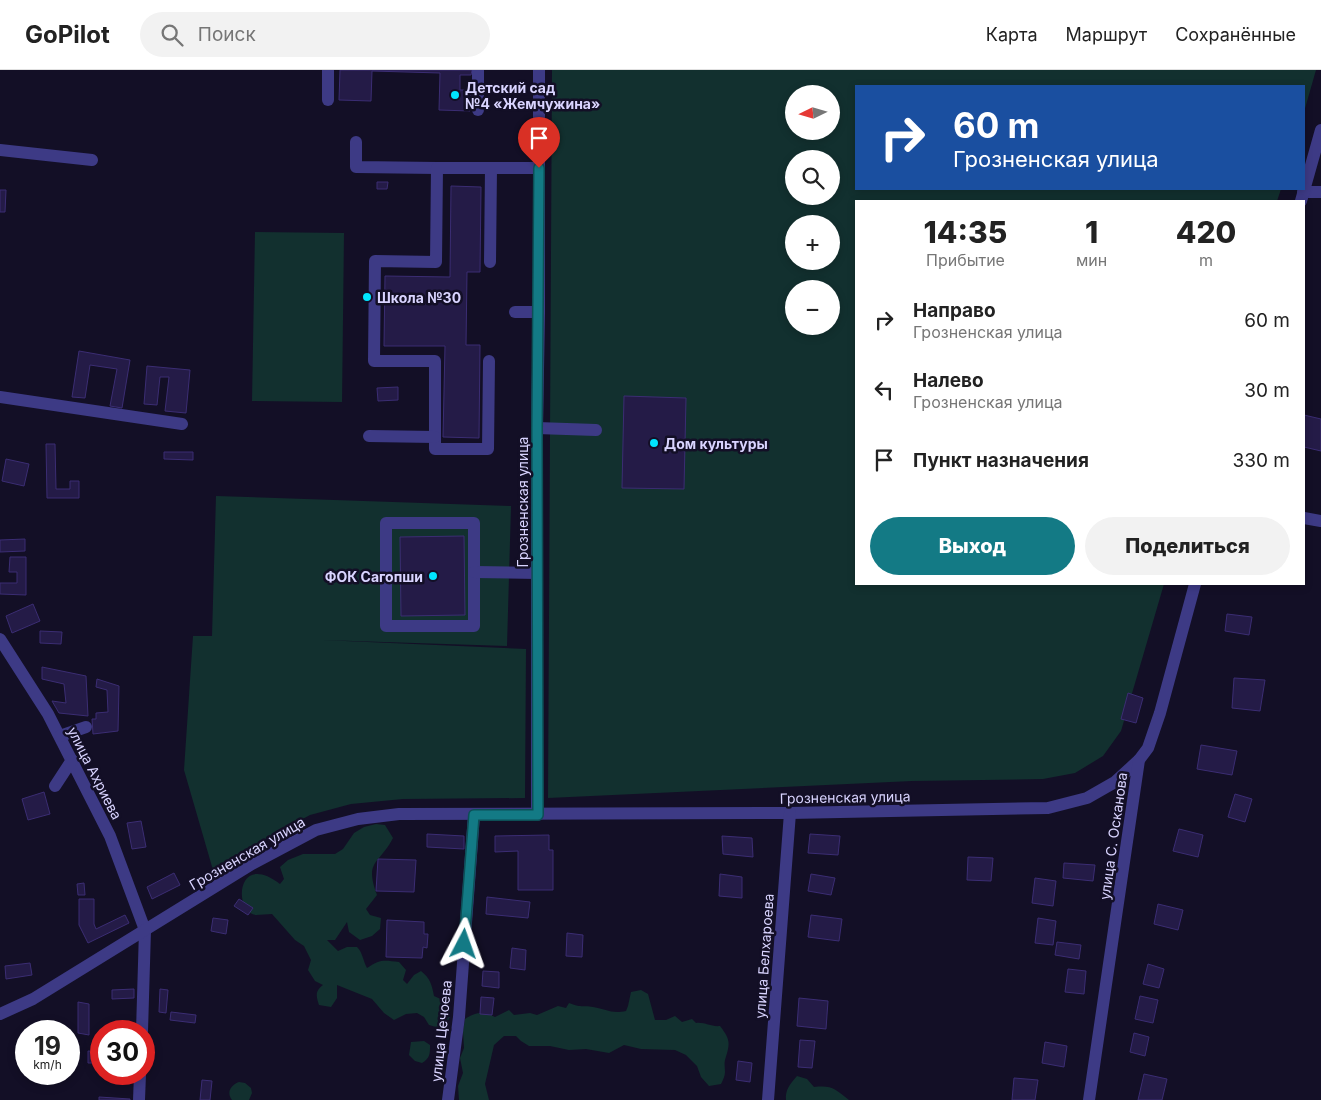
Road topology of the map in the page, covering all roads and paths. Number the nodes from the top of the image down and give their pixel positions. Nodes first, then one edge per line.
1 (328, 70) edge
2 (478, 70) edge
3 (539, 70) edge
4 (328, 100) dead end
5 (478, 110) dead end
6 (1321, 130) edge
7 (356, 142) dead end
8 (0, 150) edge
9 (92, 160) dead end
10 (437, 168) junction
11 (491, 168) junction
12 (539, 168) junction
13 (1305, 186) edge
14 (1321, 192) edge
15 (1302, 197) edge
16 (490, 262) dead end
17 (514, 312) dead end
18 (539, 312) junction
19 (489, 362) dead end
20 (0, 397) edge
21 (182, 424) dead end
22 (537, 428) junction
23 (596, 430) dead end
24 (368, 436) dead end
25 (435, 437) junction
26 (1305, 518) edge
27 (1321, 521) edge
28 (474, 572) junction
29 (537, 573) junction
30 (1195, 585) edge
31 (0, 639) edge
32 (86, 727) dead end
33 (60, 736) junction
34 (72, 760) junction
35 (1140, 760) junction
36 (55, 786) dead end
37 (790, 813) junction
38 (474, 815) junction
39 (538, 815) junction
40 (145, 930) junction
41 (0, 1014) edge
42 (142, 1020) edge
43 (140, 1085) edge
44 (140, 1100) edge
45 (448, 1100) edge
46 (768, 1100) edge
47 (1089, 1100) edge

1 - 4 street
2 - 5 street
3 - 12 street, Грозненская улица
6 - 13 street
7 - 10 street
8 - 9 street
10 - 11 street
10 - 25 street
11 - 12 street
11 - 16 street
12 - 18 street, Грозненская улица
14 - 15 street
17 - 18 street
18 - 22 street, Грозненская улица
19 - 25 street
20 - 21 street
22 - 23 street
22 - 29 street, Грозненская улица
24 - 25 street
26 - 27 street
28 - 28 street
28 - 29 street
29 - 39 street, Грозненская улица
30 - 35 street, улица С. Осканова
31 - 33 street, улица Ахриева
32 - 33 street
33 - 34 street, улица Ахриева
34 - 36 street
34 - 40 street, улица Ахриева
35 - 37 street, Грозненская улица
35 - 47 street, улица С. Осканова
37 - 39 street, Грозненская улица
37 - 46 street, улица Белхароева
38 - 39 street, Грозненская улица
38 - 40 street, Грозненская улица
38 - 45 street, улица Цечоева
40 - 41 street, Грозненская улица
40 - 42 street
43 - 44 street

